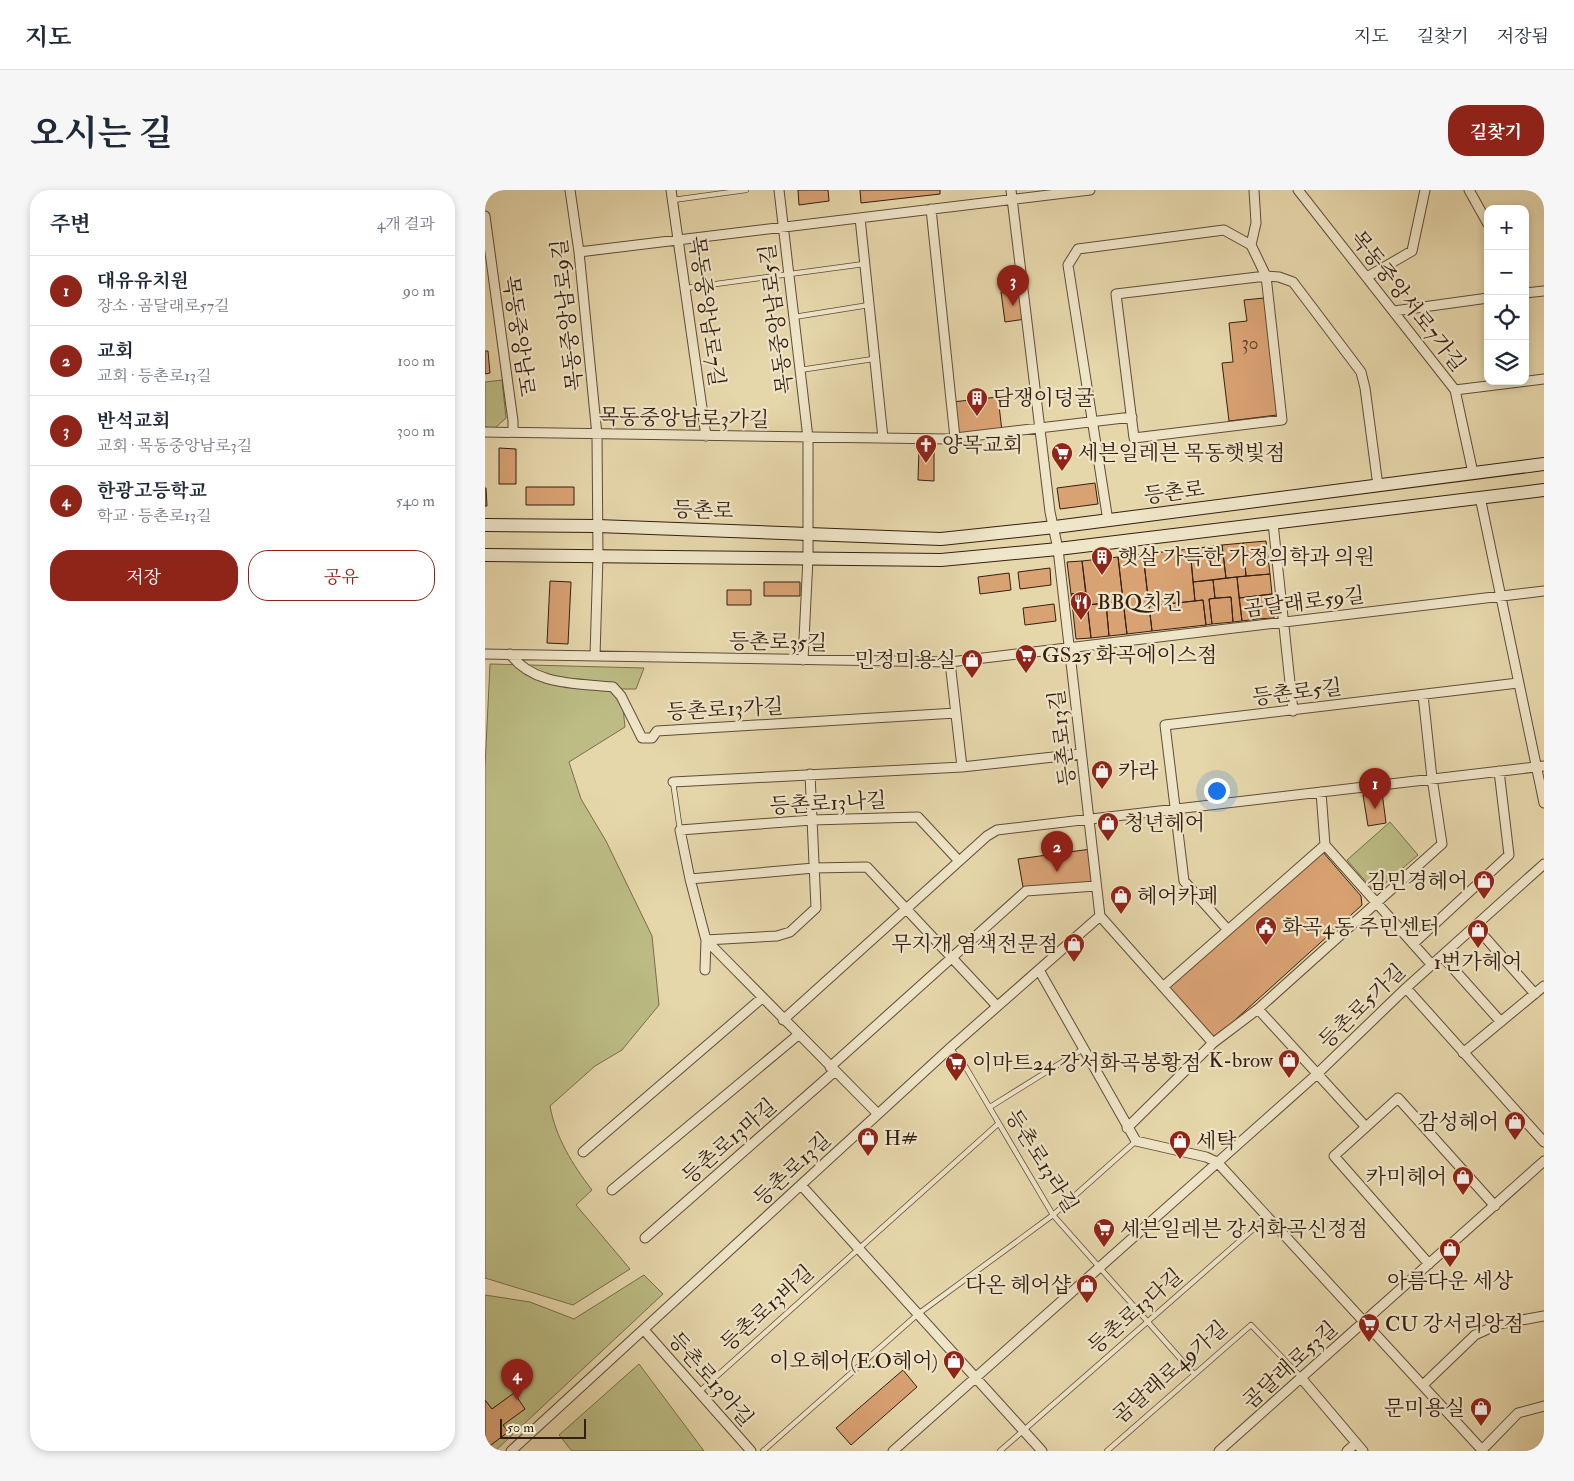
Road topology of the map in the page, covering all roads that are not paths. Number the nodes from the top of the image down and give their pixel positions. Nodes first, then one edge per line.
1 (570, 190) edge
2 (671, 190) edge
3 (746, 190) edge
4 (779, 190) edge
5 (1090, 190) edge
6 (1254, 190) edge
7 (1298, 190) edge
8 (1425, 190) edge
9 (1469, 190) edge
10 (1011, 195) edge
11 (673, 200) junction
12 (931, 209) junction
13 (485, 216) edge
14 (1484, 217) edge
15 (860, 218) junction
16 (783, 227) junction
17 (680, 240) junction
18 (1251, 246) junction
19 (579, 252) junction
20 (864, 264) junction
21 (789, 275) junction
22 (1266, 276) junction
23 (1367, 277) junction
24 (686, 288) junction
25 (1544, 291) edge
26 (1529, 293) edge
27 (1484, 299) edge
28 (869, 305) junction
29 (1394, 311) junction
30 (794, 317) junction
31 (873, 359) junction
32 (800, 370) junction
33 (1544, 379) edge
34 (1455, 390) junction
35 (1132, 417) junction
36 (1093, 422) junction
37 (1040, 429) junction
38 (485, 432) edge
39 (513, 432) junction
40 (597, 435) junction
41 (706, 436) junction
42 (808, 438) junction
43 (883, 438) junction
44 (955, 438) junction
45 (1544, 464) edge
46 (1473, 473) junction
47 (1378, 486) junction
48 (1544, 490) edge
49 (1480, 498) junction
50 (1108, 521) junction
51 (1273, 523) junction
52 (485, 524) edge
53 (597, 526) junction
54 (1055, 527) junction
55 (808, 534) junction
56 (1058, 549) junction
57 (485, 555) edge
58 (598, 556) junction
59 (808, 558) junction
60 (1544, 591) edge
61 (1501, 596) junction
62 (1283, 622) junction
63 (1069, 648) junction
64 (485, 654) edge
65 (511, 654) junction
66 (595, 656) junction
67 (803, 660) junction
68 (950, 662) junction
69 (1518, 683) junction
70 (1423, 695) junction
71 (1293, 710) junction
72 (956, 713) junction
73 (1081, 754) junction
74 (1540, 766) edge
75 (962, 767) junction
76 (1499, 771) junction
77 (810, 774) junction
78 (1432, 778) junction
79 (673, 782) joint
80 (1321, 792) junction
81 (1544, 804) edge
82 (1174, 810) junction
83 (812, 820) junction
84 (1089, 820) junction
85 (680, 830) junction
86 (1325, 844) junction
87 (959, 861) junction
88 (1544, 864) edge
89 (814, 868) junction
90 (689, 879) junction
91 (1096, 886) junction
92 (1378, 903) junction
93 (905, 910) junction
94 (1100, 916) junction
95 (1475, 926) junction
96 (1228, 930) junction
97 (706, 940) junction
98 (1413, 944) junction
99 (1442, 956) junction
100 (952, 958) junction
101 (1432, 965) junction
102 (705, 970) dead end
103 (1039, 970) junction
104 (1544, 986) edge
105 (1163, 987) junction
106 (1405, 988) junction
107 (1535, 994) junction
108 (762, 998) junction
109 (997, 1006) junction
110 (1258, 1009) junction
111 (783, 1020) junction
112 (1501, 1022) junction
113 (798, 1035) junction
114 (1213, 1043) junction
115 (950, 1048) junction
116 (1083, 1049) junction
117 (1463, 1053) junction
118 (833, 1069) junction
119 (1317, 1074) junction
120 (990, 1107) junction
121 (878, 1114) junction
122 (998, 1124) junction
123 (1365, 1126) junction
124 (1127, 1128) junction
125 (1136, 1141) junction
126 (1544, 1142) edge
127 (583, 1152) dead end
128 (1544, 1161) edge
129 (1217, 1162) junction
130 (801, 1185) junction
131 (611, 1190) dead end
132 (1495, 1206) junction
133 (1053, 1215) junction
134 (1268, 1216) junction
135 (645, 1238) dead end
136 (859, 1249) junction
137 (1429, 1264) junction
138 (1099, 1268) junction
139 (918, 1314) junction
140 (1544, 1316) edge
141 (1365, 1321) junction
142 (1148, 1323) junction
143 (644, 1330) junction
144 (1195, 1374) junction
145 (976, 1378) junction
146 (1302, 1379) junction
147 (1423, 1385) junction
148 (699, 1392) junction
149 (1544, 1406) edge
150 (1023, 1430) junction
151 (1356, 1443) junction
152 (511, 1451) edge
153 (751, 1451) edge
154 (763, 1451) edge
155 (893, 1451) edge
156 (1000, 1451) edge
157 (1042, 1451) edge
158 (1107, 1451) edge
159 (1219, 1451) edge
160 (1347, 1451) edge
161 (1363, 1451) edge
162 (1482, 1451) edge

1 - 19 street, 목동중앙남로9길
2 - 11 street, 목동중앙남로7길
3 - 11 lane
4 - 16 street, 목동중앙남로5길
5 - 10 street
6 - 18 street
7 - 23 street, 목동중앙서로7가길
8 - 23 street
9 - 14 street
10 - 12 street
10 - 37 street, 등촌로13길
11 - 17 street, 목동중앙남로7길
12 - 15 street
12 - 44 street
13 - 39 street, 목동중앙남로
15 - 16 street
15 - 20 street
16 - 17 street
16 - 21 street, 목동중앙남로5길
17 - 19 street
17 - 24 street, 목동중앙남로7길
18 - 22 street
18 - 36 street
19 - 40 street, 목동중앙남로9길
20 - 21 lane
20 - 28 street
21 - 24 lane
21 - 30 street, 목동중앙남로5길
22 - 35 street
22 - 35 street
22 - 47 street
23 - 29 street, 목동중앙서로7가길
24 - 41 street, 목동중앙남로7길
25 - 26 street
27 - 29 street
28 - 30 lane
28 - 31 street
29 - 34 street, 목동중앙서로7가길
30 - 32 street, 목동중앙남로5길
31 - 32 lane
31 - 43 street
32 - 42 street, 목동중앙남로5길
33 - 34 street
34 - 46 street, 목동중앙서로7가길
35 - 36 street, 목동중앙남로3가길
36 - 37 street, 목동중앙남로3가길
36 - 50 street
37 - 44 street, 목동중앙남로3가길
37 - 54 street, 등촌로13길
38 - 39 street, 목동중앙남로3가길
39 - 40 street, 목동중앙남로3가길
40 - 41 street, 목동중앙남로3가길
40 - 53 street, 목동중앙남로9길
41 - 42 street, 목동중앙남로3가길
42 - 43 street, 목동중앙남로3가길
42 - 55 street, 목동중앙남로5길
43 - 44 street, 목동중앙남로3가길
45 - 46 main road, 등촌로
46 - 47 main road, 등촌로
47 - 50 main road, 등촌로
48 - 49 main road, 등촌로
49 - 51 main road, 등촌로
49 - 61 street
50 - 54 main road, 등촌로
51 - 56 main road, 등촌로
51 - 62 street
52 - 53 main road, 등촌로
53 - 55 main road, 등촌로
53 - 58 street
54 - 55 main road, 등촌로
54 - 56 street, 등촌로13길
55 - 59 street
56 - 59 main road, 등촌로
56 - 63 street, 등촌로13길
57 - 58 main road, 등촌로
58 - 59 main road, 등촌로
58 - 66 street
59 - 67 street
60 - 61 street, 곰달래로59길
61 - 62 street, 곰달래로59길
61 - 69 street
62 - 63 street, 곰달래로59길
62 - 71 street
63 - 68 street, 등촌로35길
63 - 73 street, 등촌로13길
64 - 65 street, 등촌로35길
65 - 66 street, 등촌로35길
65 - 72 street, 등촌로13가길
66 - 67 street, 등촌로35길
67 - 68 street, 등촌로35길
68 - 72 street
69 - 70 street, 등촌로5길
69 - 74 street
70 - 71 street, 등촌로5길
70 - 78 street
71 - 82 street, 등촌로5길
72 - 75 street
73 - 75 street
73 - 84 street, 등촌로13길
74 - 76 street
74 - 81 street
75 - 77 street
76 - 78 street
76 - 98 street
77 - 79 street
77 - 83 street
78 - 80 street
78 - 92 street
79 - 85 lane
80 - 82 street
80 - 86 street
82 - 84 street
82 - 96 street
83 - 85 street, 등촌로13나길
83 - 87 street, 등촌로13나길
83 - 89 street
84 - 87 street
84 - 91 street, 등촌로13길
85 - 90 street
86 - 92 street, 등촌로5가길
86 - 96 street
87 - 93 street
88 - 95 street, 등촌로5가길
89 - 90 street
89 - 93 street
89 - 97 street
90 - 97 street
91 - 94 street, 등촌로13길
91 - 100 street
92 - 98 street, 등촌로5가길
92 - 110 street
93 - 100 street
93 - 111 street
94 - 103 street, 등촌로13길
94 - 105 street
95 - 99 street, 등촌로5가길
95 - 107 street
96 - 105 street
97 - 102 street
97 - 108 street
98 - 101 street, 등촌로5가길
99 - 101 street, 등촌로5가길
99 - 112 street
100 - 109 street
100 - 118 street
101 - 106 street, 등촌로5가길
103 - 109 street, 등촌로13길
103 - 116 street
104 - 107 street
105 - 114 street
106 - 117 street
106 - 119 street, 등촌로5가길
107 - 112 street
108 - 111 street
108 - 127 street
109 - 115 street, 등촌로13길
110 - 114 street
110 - 119 street, 등촌로5가길
111 - 113 street
112 - 117 street
113 - 118 street
113 - 131 street, 등촌로13마길
114 - 124 street
115 - 120 lane, 등촌로13라길
115 - 121 street, 등촌로13길
116 - 120 lane
116 - 124 street
117 - 126 street
118 - 121 street
118 - 135 street, 등촌로13마길
119 - 123 street, 등촌로5가길
119 - 129 street, 등촌로5가길
120 - 122 lane, 등촌로13라길
121 - 130 street, 등촌로13길
122 - 133 lane, 등촌로13라길
122 - 136 lane, 등촌로13바길
123 - 132 street
123 - 137 street
124 - 125 street
125 - 129 street
125 - 133 lane
128 - 132 street, 곰달래로53길
129 - 134 street
129 - 138 street
130 - 136 street
130 - 143 street, 등촌로13길
132 - 137 street, 곰달래로53길
133 - 138 lane, 등촌로13라길
133 - 139 lane
134 - 141 street
134 - 142 lane, 등촌로13다길
136 - 139 street
136 - 148 lane, 등촌로13바길
137 - 141 street, 곰달래로53길
138 - 142 lane, 등촌로13라길
138 - 145 street
139 - 145 street
139 - 154 lane
140 - 147 street
141 - 146 street, 곰달래로53길
141 - 147 street
142 - 144 lane, 등촌로13라길
142 - 150 lane, 등촌로13다길
143 - 148 street, 등촌로13아길
143 - 152 street, 등촌로13길
144 - 146 lane, 곰달래로49가길
144 - 158 lane, 곰달래로49가길
145 - 150 street
145 - 155 street
146 - 151 street, 곰달래로49가길
146 - 159 street, 곰달래로53길
147 - 162 street
148 - 153 street, 등촌로13아길
149 - 162 street
150 - 156 lane
150 - 157 street
151 - 160 street
151 - 161 street, 곰달래로49가길

